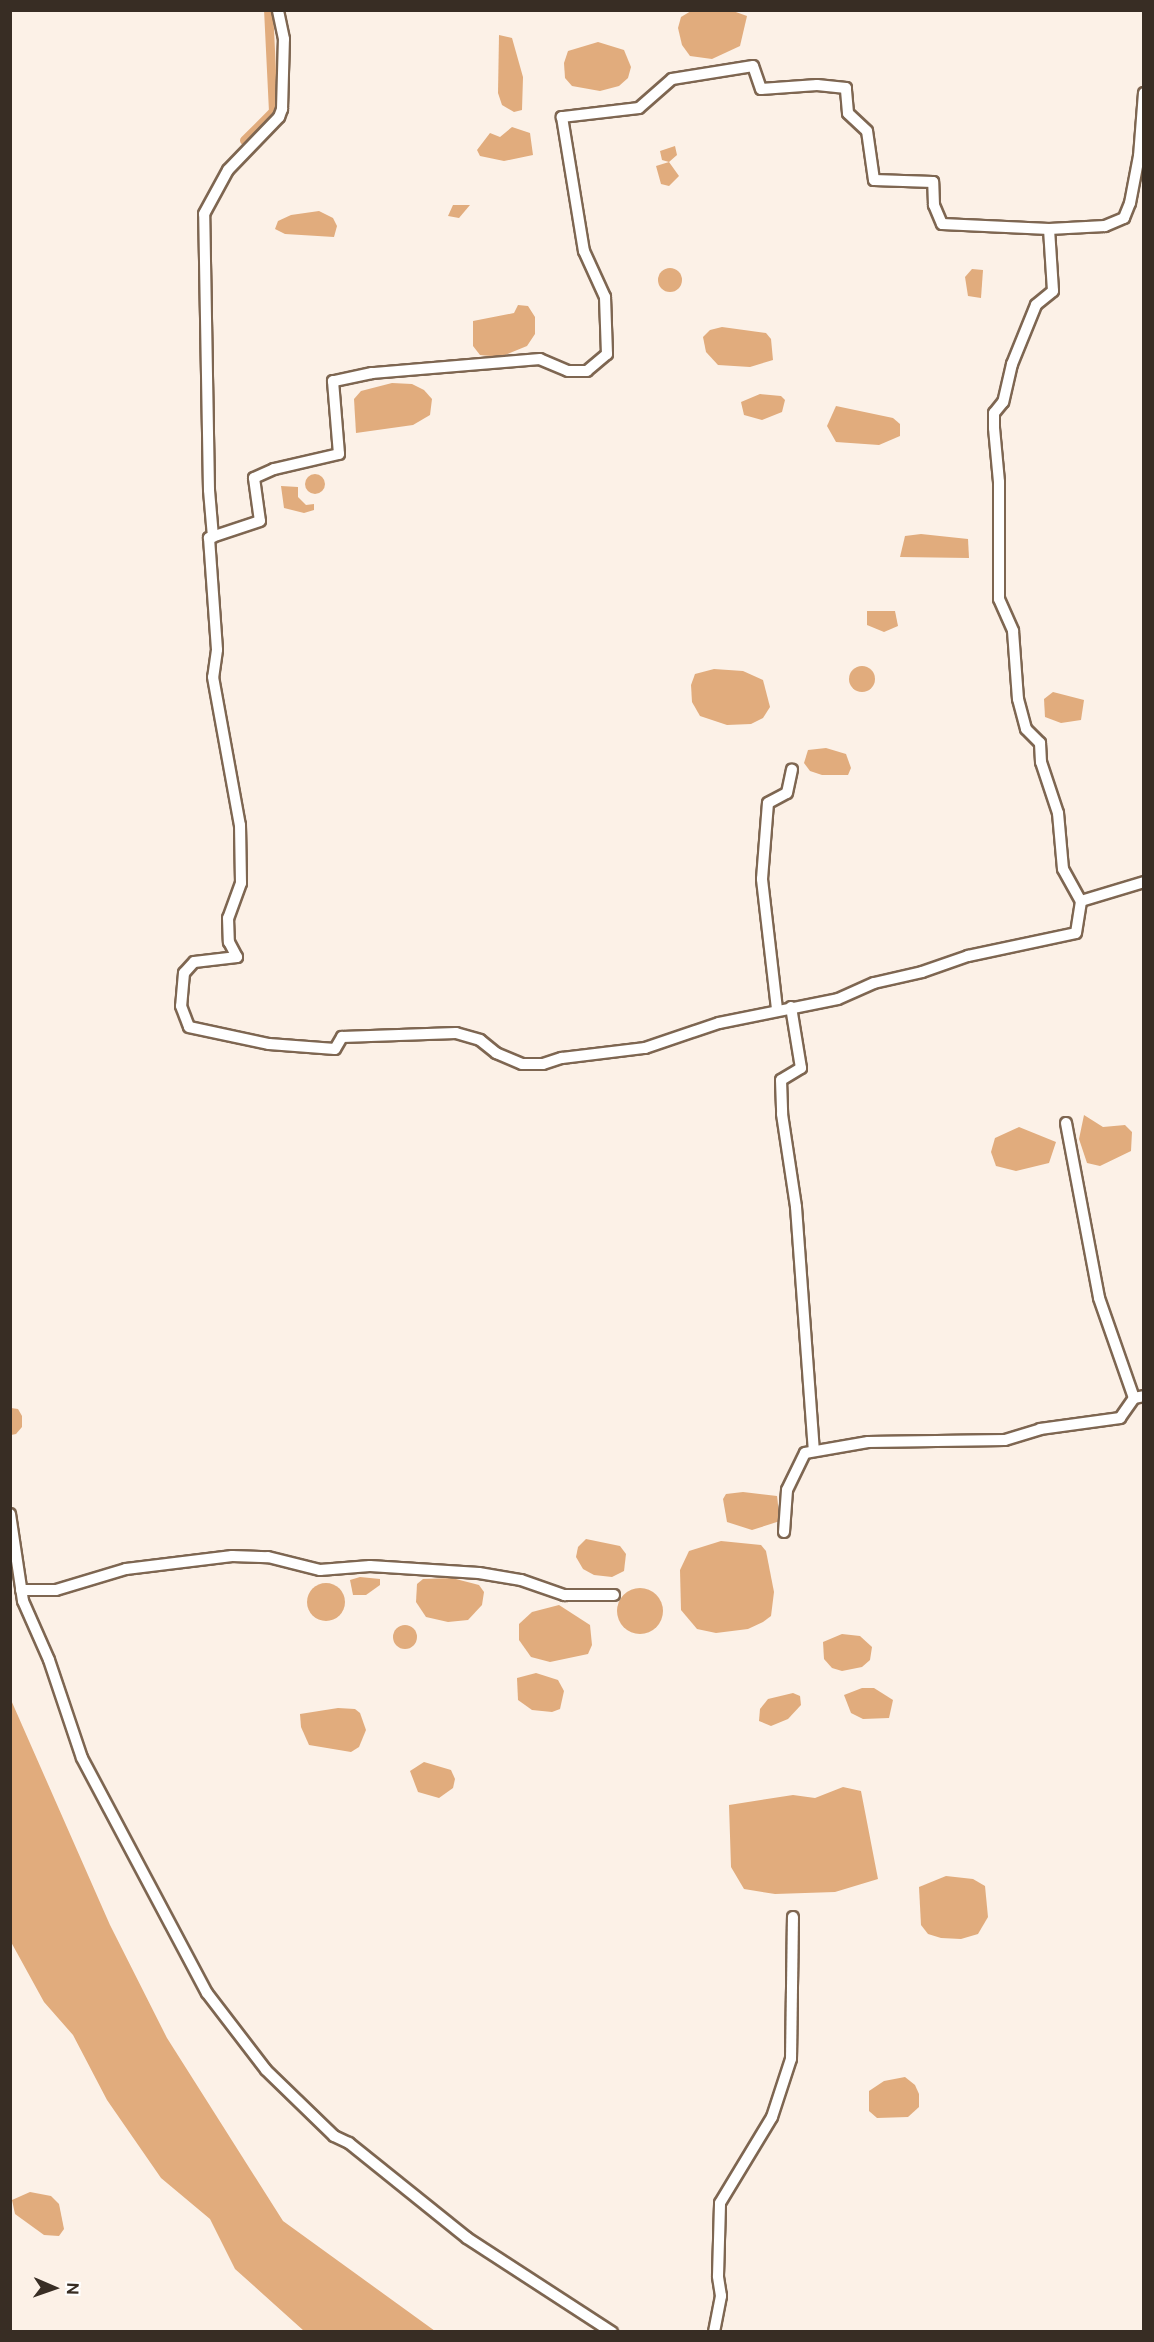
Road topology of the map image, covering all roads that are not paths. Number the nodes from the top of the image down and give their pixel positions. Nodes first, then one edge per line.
1 (278, 10) edge
2 (1143, 93) edge
3 (1050, 229) junction
4 (213, 537) junction
5 (792, 770) dead end
6 (1143, 882) edge
7 (1081, 901) junction
8 (791, 1007) junction
9 (777, 1010) junction
10 (1066, 1123) dead end
11 (1139, 1397) edge
12 (814, 1450) junction
13 (10, 1514) edge
14 (784, 1532) dead end
15 (21, 1590) junction
16 (614, 1595) dead end
17 (793, 1917) dead end
18 (612, 2331) edge
19 (714, 2331) edge

1 - 4 street
2 - 3 street
3 - 4 street
3 - 7 street
4 - 9 street
5 - 9 street
6 - 7 street
7 - 8 street
8 - 9 street
8 - 12 street
10 - 11 street
11 - 12 street
12 - 14 street
13 - 15 street
15 - 16 street
15 - 18 street
17 - 19 street

